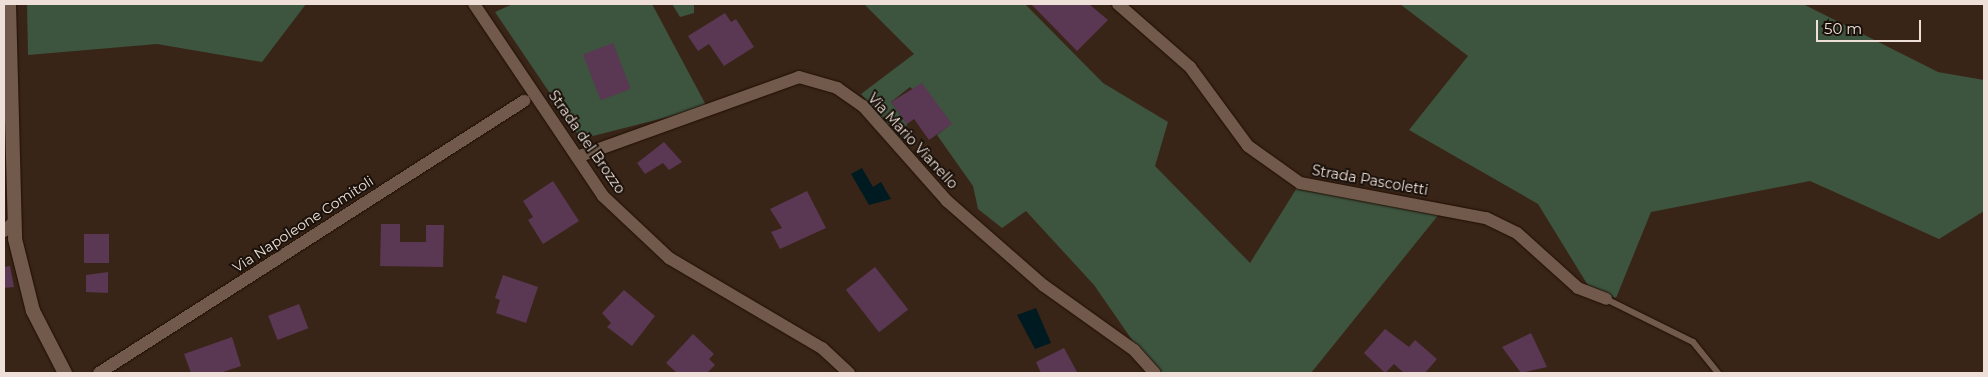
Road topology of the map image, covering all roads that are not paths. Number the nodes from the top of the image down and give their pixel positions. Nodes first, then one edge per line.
1 (9, 4) edge
2 (474, 4) edge
3 (1118, 4) edge
4 (524, 101) dead end
5 (577, 157) junction
6 (9, 226) edge
7 (1606, 299) joint
8 (66, 373) edge
9 (99, 373) edge
10 (849, 373) edge
11 (1154, 373) edge
12 (1718, 373) edge

1 - 6 main road
2 - 5 street, Strada del Brozzo
3 - 7 street, Strada Pascoletti
4 - 9 street, Via Napoleone Comitoli
5 - 10 street, Strada del Brozzo
5 - 11 street, Via Mario Vianello
6 - 8 main road
7 - 12 lane

